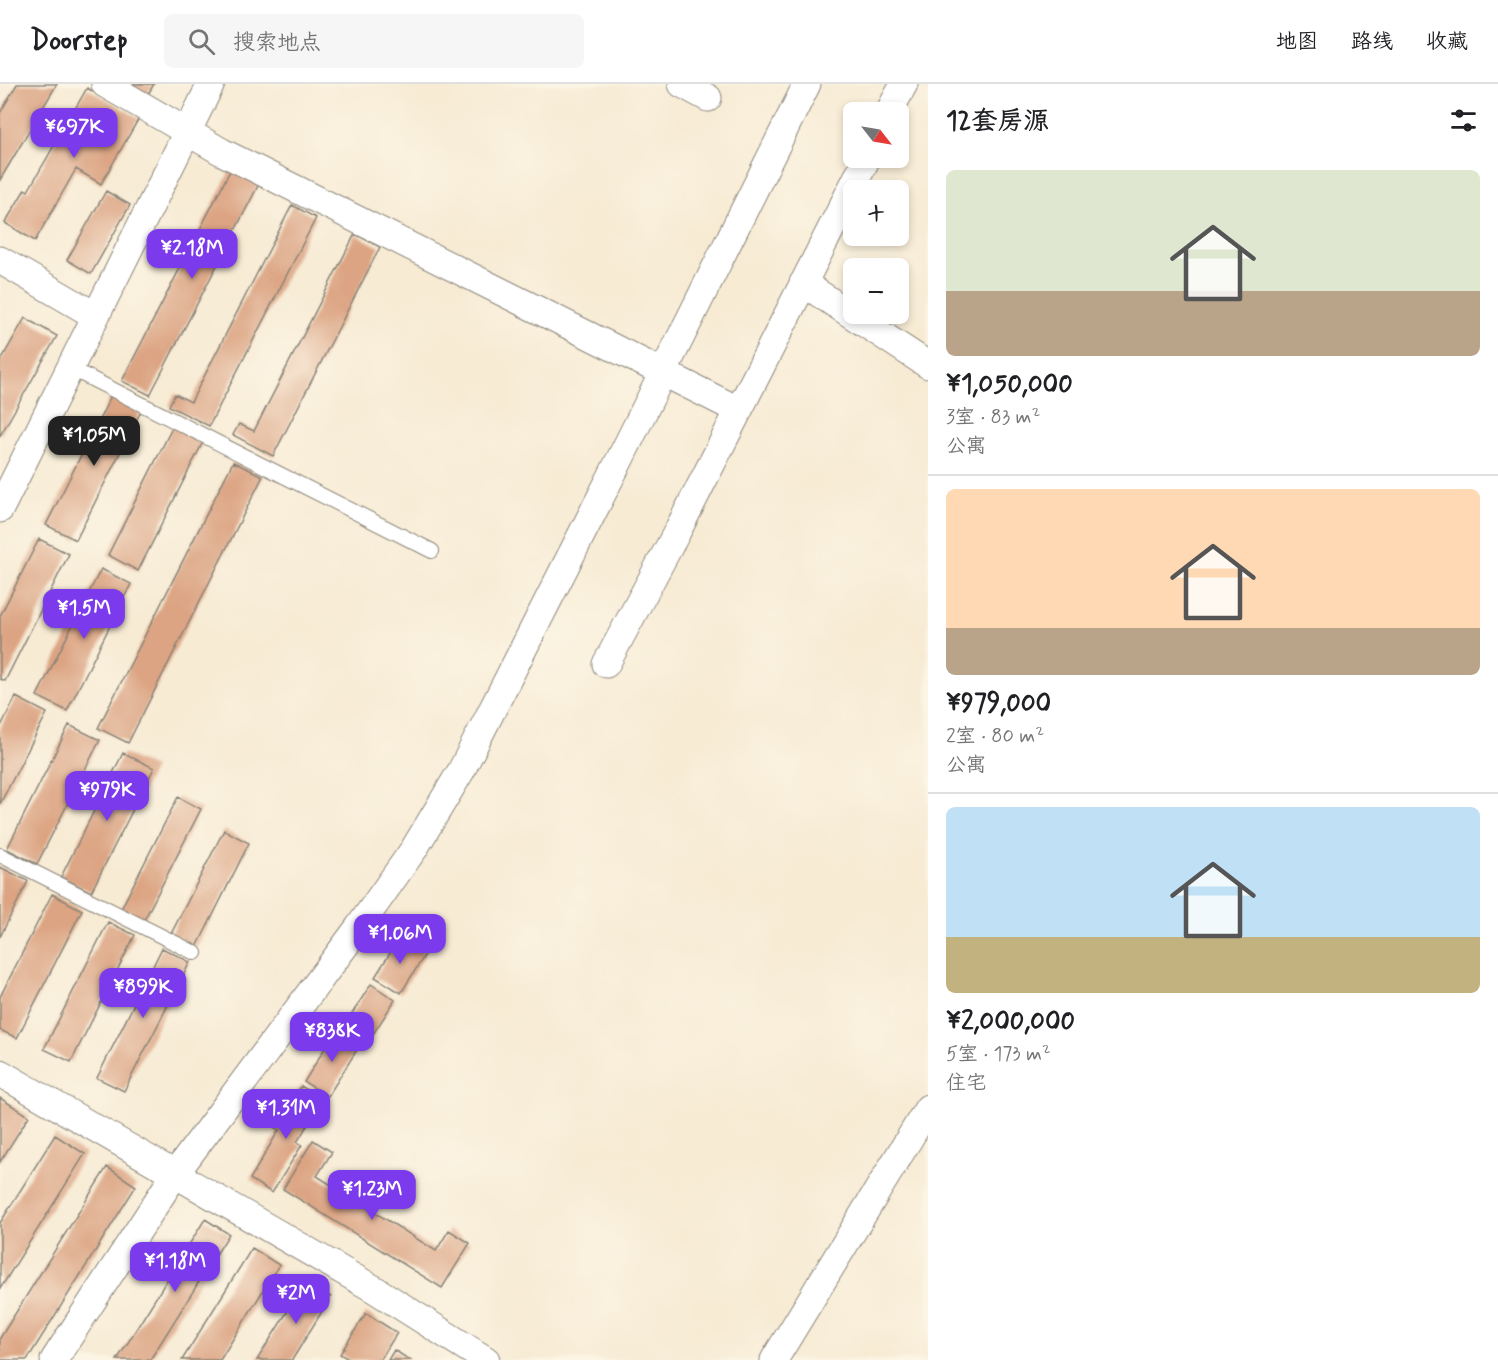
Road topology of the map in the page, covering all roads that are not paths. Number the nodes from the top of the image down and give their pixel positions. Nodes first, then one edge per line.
1 (105, 84) edge
2 (211, 84) edge
3 (682, 84) edge
4 (807, 84) edge
5 (904, 84) edge
6 (708, 98) dead end
7 (895, 102) edge
8 (187, 132) junction
9 (862, 168) edge
10 (0, 260) edge
11 (803, 283) junction
12 (96, 316) junction
13 (928, 365) edge
14 (70, 368) junction
15 (663, 373) junction
16 (738, 411) junction
17 (0, 509) edge
18 (432, 551) dead end
19 (606, 664) dead end
20 (0, 855) edge
21 (195, 953) dead end
22 (0, 1073) edge
23 (928, 1108) edge
24 (175, 1174) junction
25 (54, 1360) edge
26 (486, 1360) edge
27 (774, 1360) edge

1 - 8 street
2 - 8 street
3 - 6 street
4 - 15 street
5 - 7 street
8 - 12 street
8 - 15 street
9 - 11 street
10 - 12 street
11 - 13 street
11 - 16 street
12 - 14 street
14 - 17 street
14 - 18 lane
15 - 16 street
15 - 24 street
16 - 19 street
20 - 21 lane
22 - 24 street
23 - 27 street
24 - 25 street
24 - 26 street

